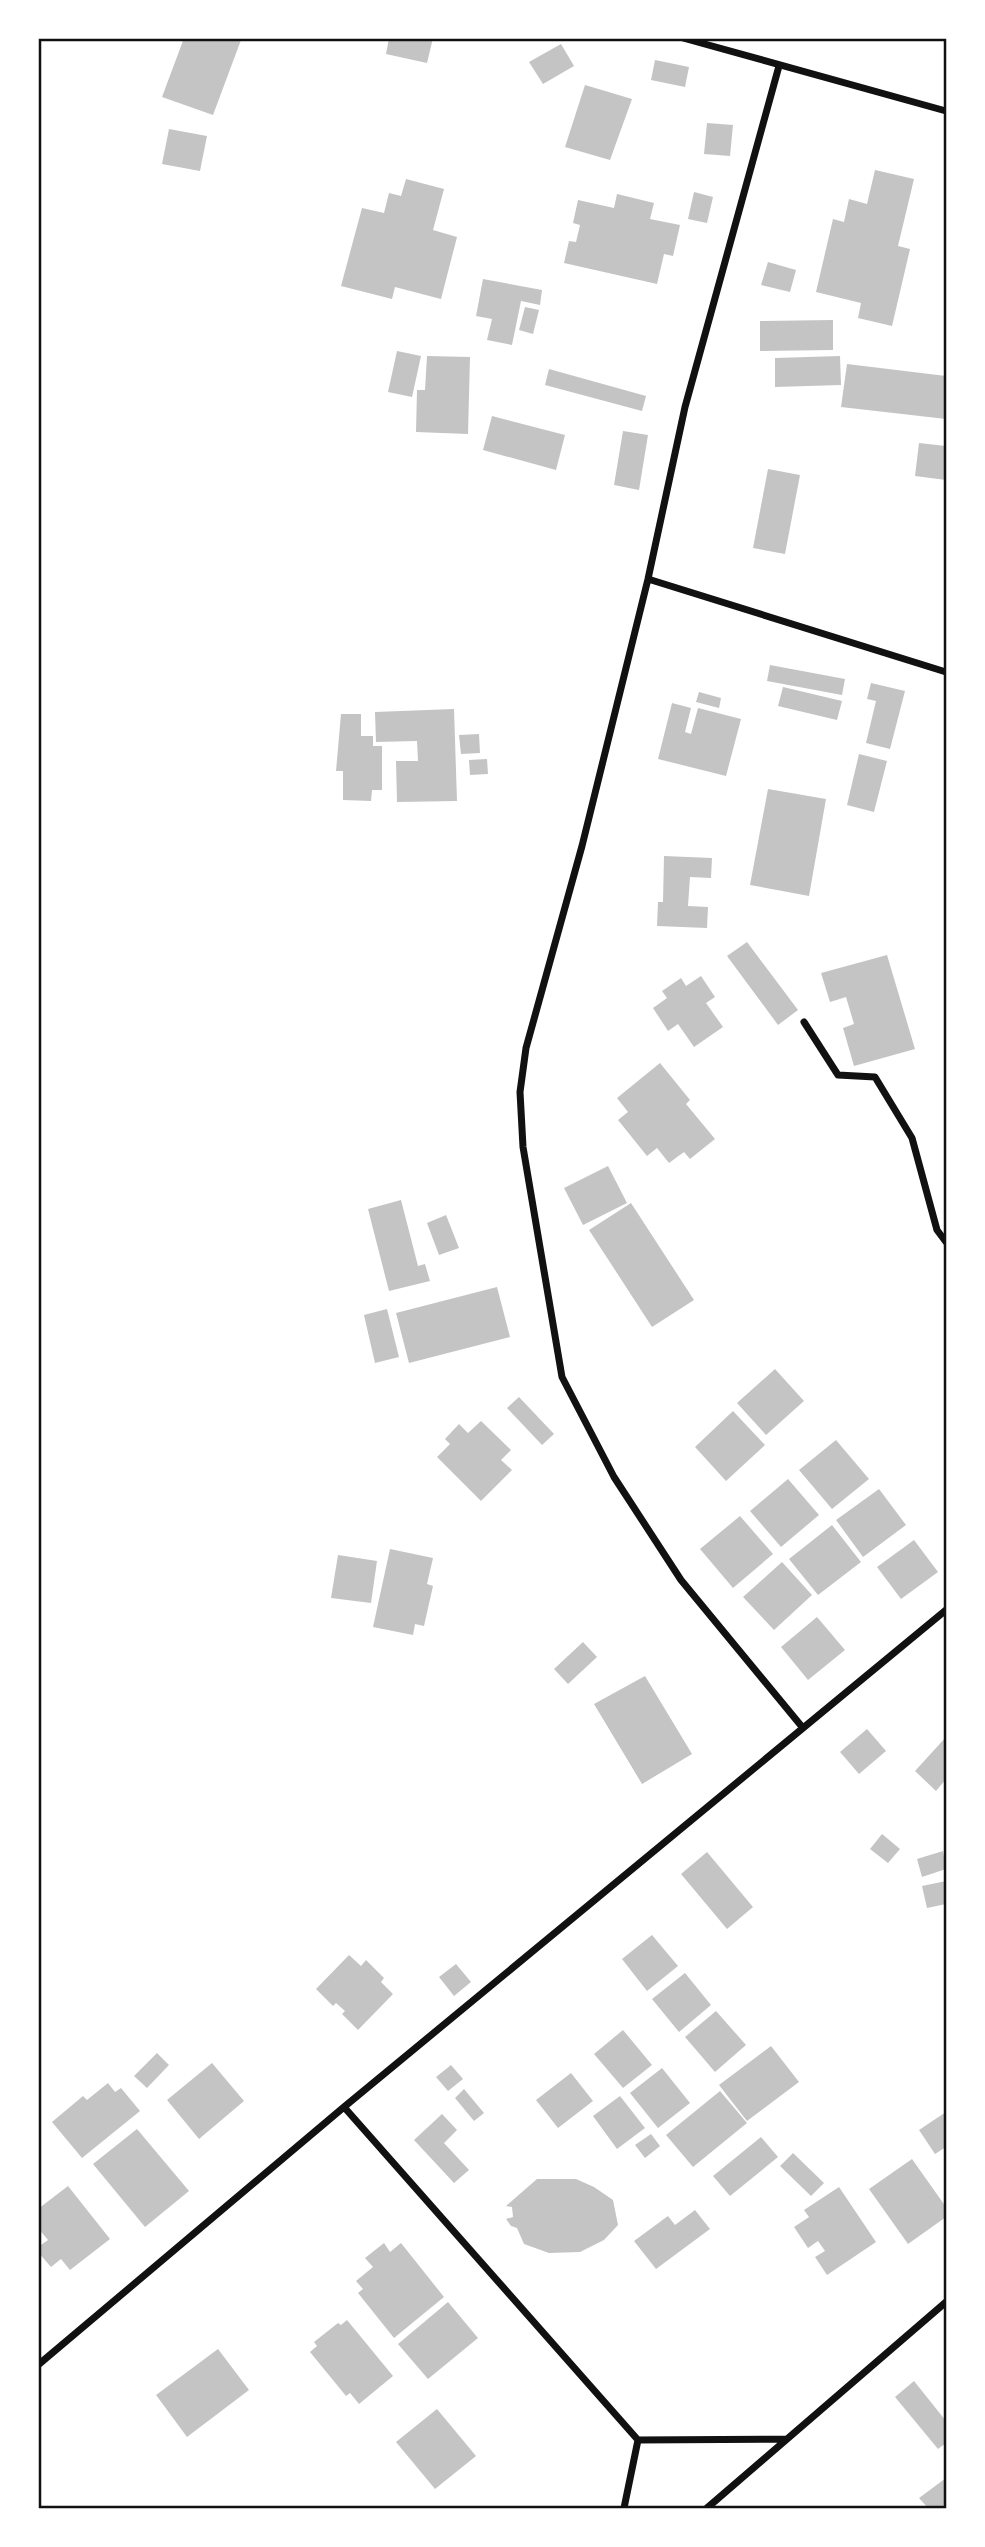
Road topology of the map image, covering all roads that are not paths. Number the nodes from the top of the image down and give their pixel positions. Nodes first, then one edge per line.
1 (683, 38) edge
2 (779, 66) junction
3 (947, 111) edge
4 (649, 579) junction
5 (947, 672) edge
6 (804, 1022) dead end
7 (947, 1242) edge
8 (947, 1610) edge
9 (803, 1728) junction
10 (344, 2107) junction
11 (947, 2302) edge
12 (38, 2365) edge
13 (787, 2439) junction
14 (638, 2440) junction
15 (624, 2508) edge
16 (707, 2508) edge

1 - 2 street
2 - 3 street
2 - 4 street
4 - 5 street
4 - 9 street
6 - 7 street
8 - 9 street
9 - 10 street
10 - 12 street
10 - 14 street
11 - 13 street
13 - 14 street
13 - 16 street
14 - 15 street

